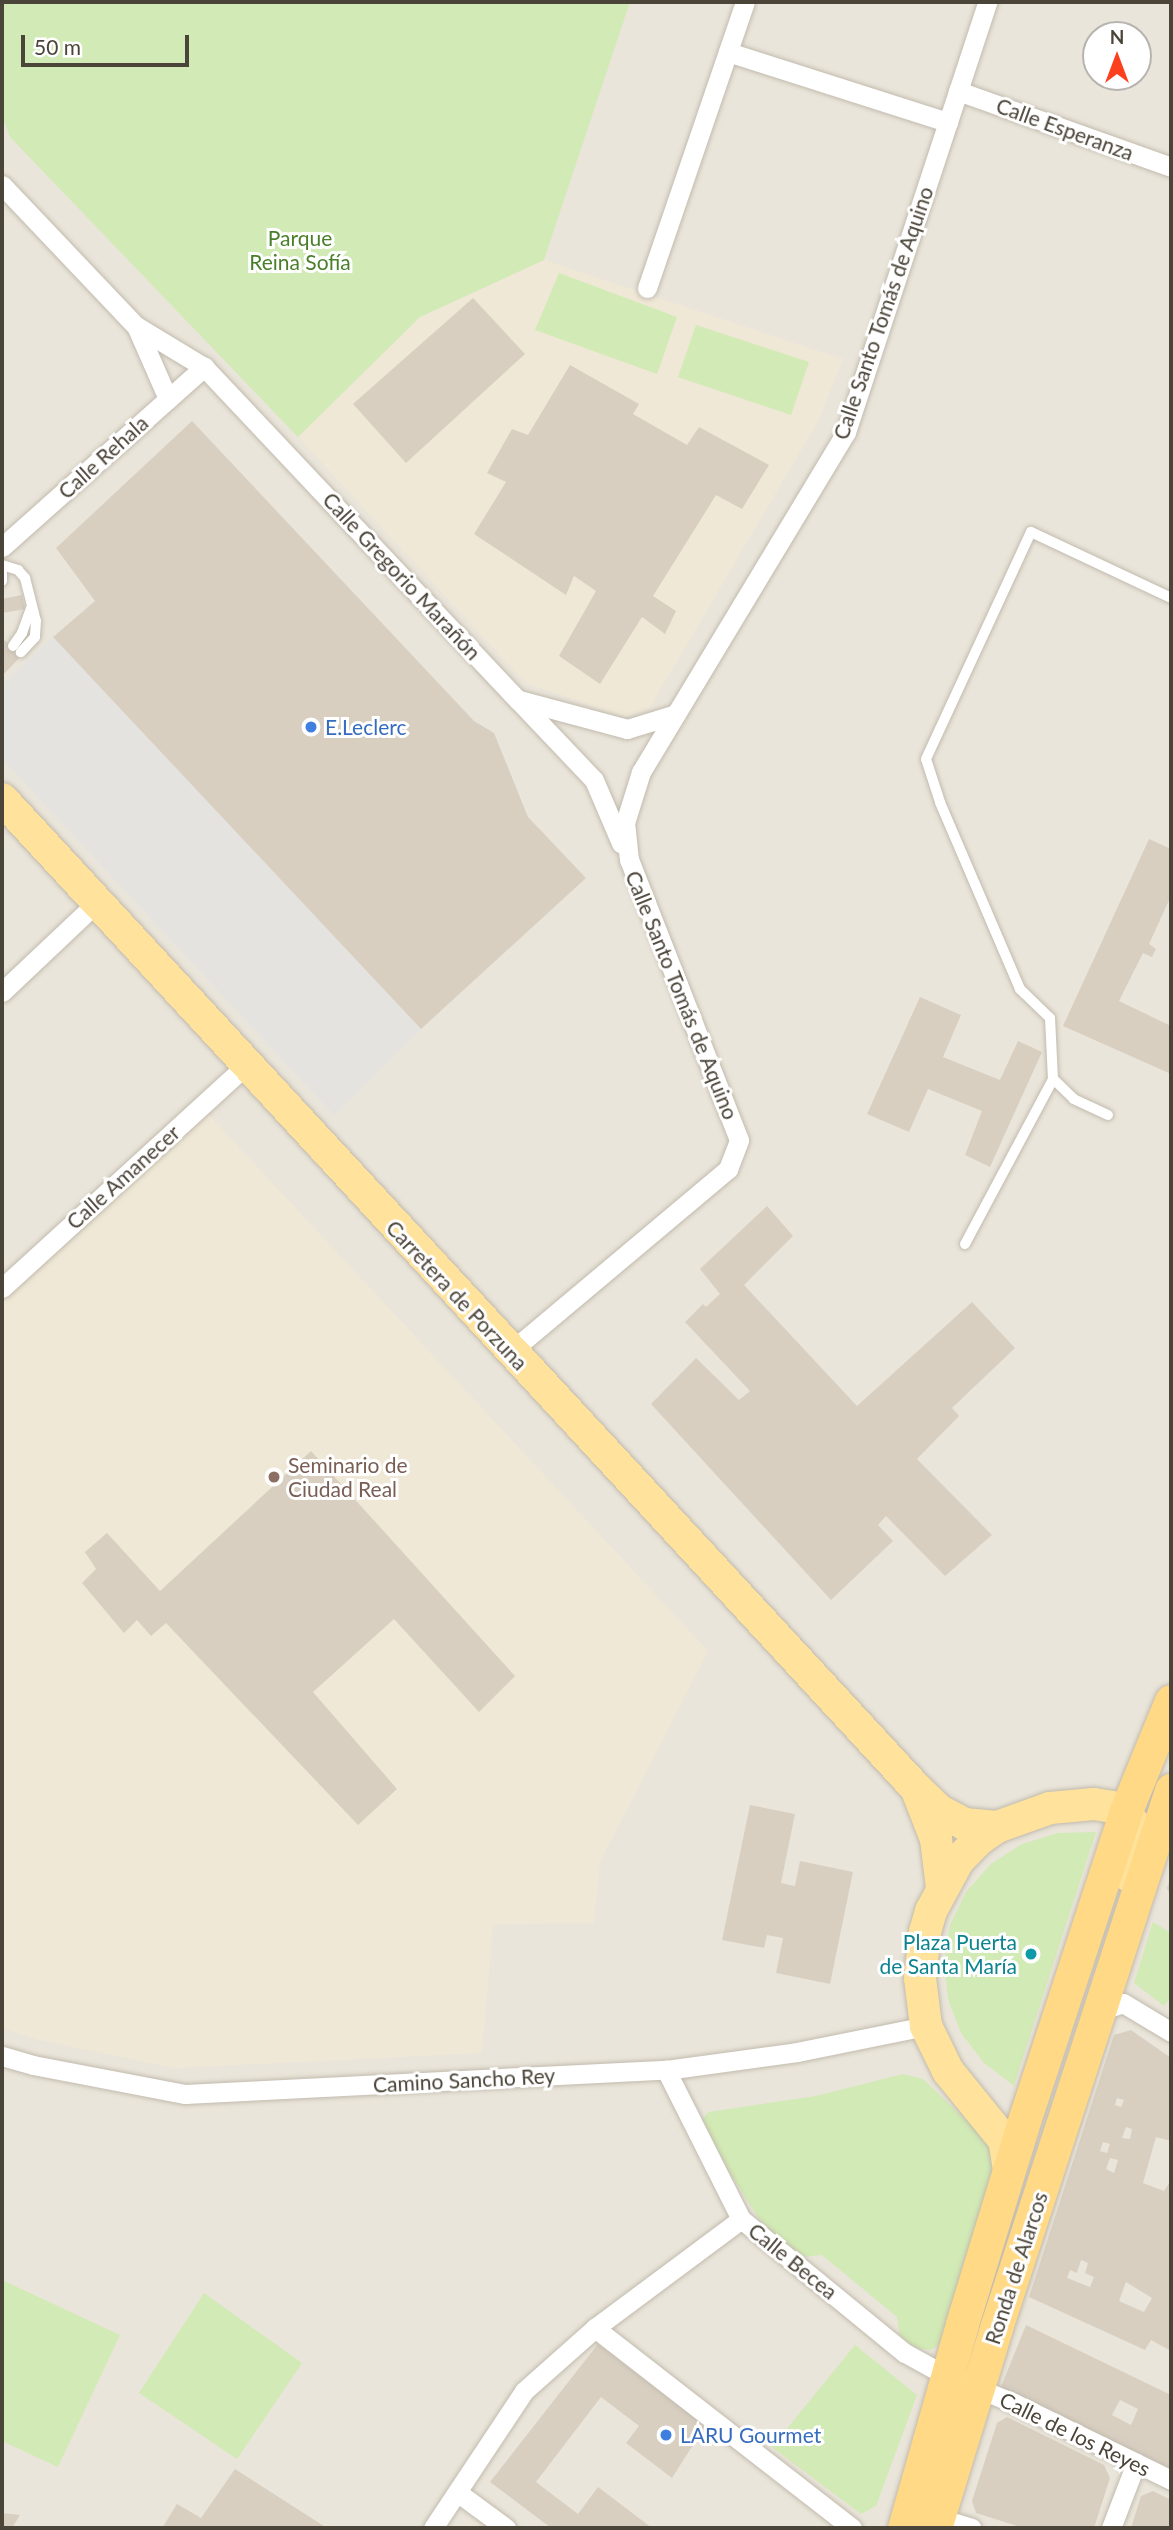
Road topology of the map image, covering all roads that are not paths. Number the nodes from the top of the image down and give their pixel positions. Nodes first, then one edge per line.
1 (745, 2) edge
2 (987, 2) edge
3 (728, 52) junction
4 (958, 91) junction
5 (948, 122) junction
6 (1171, 167) edge
7 (2, 185) edge
8 (647, 288) dead end
9 (136, 326) junction
10 (204, 367) junction
11 (168, 399) junction
12 (2, 547) edge
13 (2, 565) edge
14 (2, 573) edge
15 (2, 581) edge
16 (1171, 598) edge
17 (17, 649) dead end
18 (518, 699) junction
19 (676, 714) junction
20 (2, 799) edge
21 (629, 860) junction
22 (96, 903) junction
23 (2, 992) edge
24 (245, 1066) junction
25 (1053, 1079) junction
26 (1108, 1115) dead end
27 (965, 1244) dead end
28 (2, 1288) edge
29 (510, 1352) junction
30 (1171, 1701) edge
31 (1145, 1765) junction
32 (916, 1788) junction
33 (1171, 1790) edge
34 (1074, 1804) junction
35 (1125, 1813) junction
36 (997, 1827) junction
37 (942, 1888) junction
38 (1102, 2010) junction
39 (1168, 2025) edge
40 (926, 2026) junction
41 (2, 2056) edge
42 (666, 2070) junction
43 (965, 2090) junction
44 (1069, 2103) junction
45 (1025, 2118) junction
46 (1009, 2170) junction
47 (741, 2219) junction
48 (595, 2328) junction
49 (947, 2376) junction
50 (979, 2388) junction
51 (1136, 2463) junction
52 (922, 2465) junction
53 (1171, 2480) edge
54 (457, 2492) junction
55 (931, 2525) edge
56 (433, 2528) edge
57 (506, 2528) edge
58 (852, 2528) edge
59 (904, 2528) edge
60 (971, 2528) edge
61 (1111, 2528) edge

1 - 3 street
2 - 4 street, Calle Santo Tomás de Aquino
3 - 5 street
3 - 8 street
4 - 5 street, Calle Santo Tomás de Aquino
4 - 6 street, Calle Esperanza
5 - 19 street, Calle Santo Tomás de Aquino
7 - 9 street, Calle Gregorio Marañón
9 - 10 street, Calle Gregorio Marañón
9 - 11 street, Calle Gregorio Marañón
10 - 11 street, Calle Rehala
10 - 18 street, Calle Gregorio Marañón
11 - 12 street, Calle Rehala
13 - 17 lane
14 - 15 lane
16 - 25 lane
18 - 19 street
18 - 21 street, Calle Gregorio Marañón
19 - 21 street, Calle Santo Tomás de Aquino
20 - 22 main road, Carretera de Porzuna
21 - 29 street, Calle Santo Tomás de Aquino
22 - 23 street
22 - 24 main road, Carretera de Porzuna
24 - 28 street, Calle Amanecer
24 - 29 main road, Carretera de Porzuna
25 - 26 lane
25 - 27 lane
29 - 32 main road, Carretera de Porzuna
30 - 31 highway
31 - 34 main road
31 - 35 highway
32 - 36 main road, Carretera de Porzuna
32 - 37 main road
33 - 38 highway, Ronda de Alarcos
34 - 35 main road
34 - 36 main road
35 - 38 main road
35 - 45 highway
36 - 37 main road
37 - 40 main road
38 - 39 street
38 - 44 highway, Ronda de Alarcos
40 - 42 street, Camino Sancho Rey
40 - 43 main road
41 - 42 street, Camino Sancho Rey
42 - 47 street, Calle Becea
43 - 45 main road
43 - 46 main road
44 - 45 main road
44 - 50 highway, Ronda de Alarcos
45 - 46 highway
46 - 49 highway, Ronda de Alarcos
47 - 48 street
47 - 49 street, Calle Becea
48 - 54 street
48 - 58 street
49 - 50 street, Calle Becea
49 - 52 highway, Ronda de Alarcos
50 - 51 street, Calle de los Reyes
50 - 55 highway, Ronda de Alarcos
51 - 53 street, Calle de los Reyes
51 - 61 street
52 - 55 street
52 - 59 highway, Ronda de Alarcos
54 - 56 street
54 - 57 street
55 - 60 street

